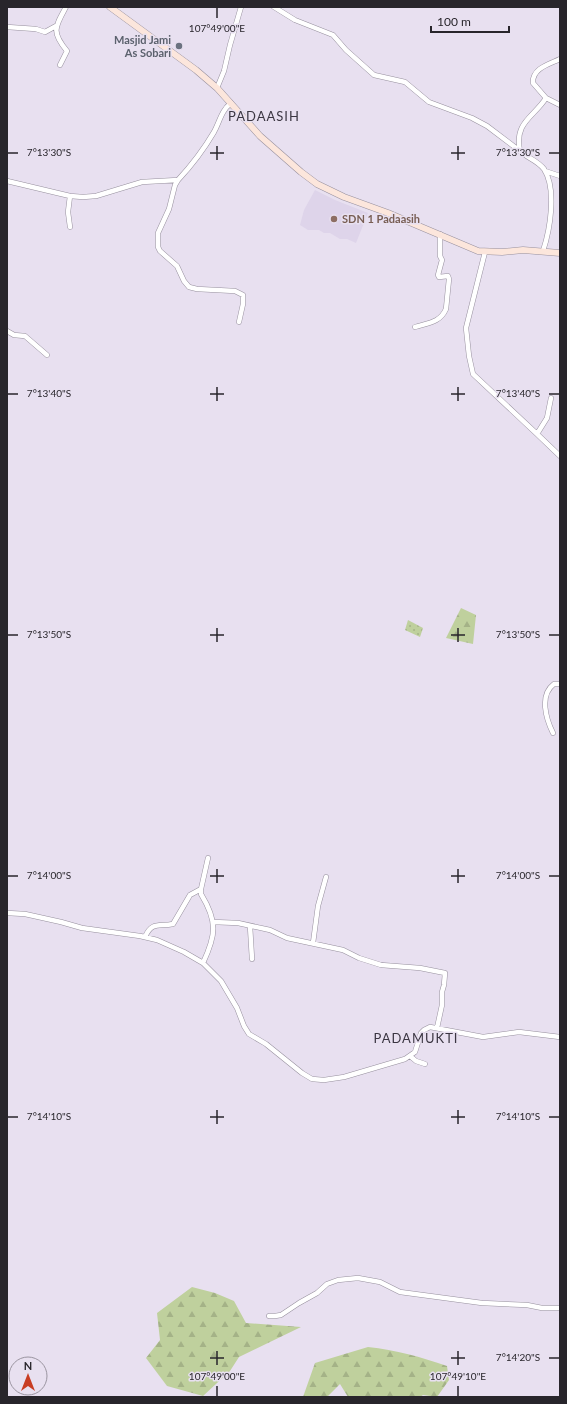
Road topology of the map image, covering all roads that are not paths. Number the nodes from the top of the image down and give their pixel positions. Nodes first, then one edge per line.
1 (66, 7) edge
2 (110, 7) edge
3 (241, 7) edge
4 (274, 7) edge
5 (56, 26) junction
6 (7, 27) edge
7 (560, 59) edge
8 (60, 65) dead end
9 (217, 88) junction
10 (546, 98) junction
11 (231, 103) junction
12 (560, 105) edge
13 (520, 151) junction
14 (545, 171) junction
15 (560, 176) edge
16 (178, 180) junction
17 (7, 181) edge
18 (70, 196) junction
19 (70, 227) dead end
20 (440, 234) junction
21 (543, 251) junction
22 (485, 252) junction
23 (560, 253) edge
24 (239, 322) dead end
25 (415, 327) dead end
26 (7, 331) edge
27 (47, 355) dead end
28 (551, 398) dead end
29 (538, 434) junction
30 (560, 456) edge
31 (560, 684) edge
32 (553, 733) dead end
33 (208, 858) dead end
34 (326, 877) dead end
35 (201, 889) junction
36 (7, 913) edge
37 (213, 922) junction
38 (250, 926) junction
39 (145, 937) junction
40 (313, 942) junction
41 (252, 959) dead end
42 (203, 963) junction
43 (437, 1028) junction
44 (560, 1037) edge
45 (410, 1056) junction
46 (425, 1064) dead end
47 (560, 1308) edge
48 (269, 1316) dead end

1 - 5 street
2 - 9 street
3 - 9 street
4 - 13 street
5 - 6 street
5 - 8 street
7 - 10 street
9 - 11 street
10 - 12 street
10 - 13 street
11 - 16 street
11 - 20 street
13 - 14 street
14 - 15 street
14 - 21 street
16 - 18 street
16 - 24 street
17 - 18 street
18 - 19 street
20 - 22 street
20 - 25 street
21 - 22 street
21 - 23 street
22 - 29 street
26 - 27 street
28 - 29 street
29 - 30 street
31 - 32 street
33 - 35 street
34 - 40 street
35 - 37 street
35 - 39 street
36 - 39 street
37 - 38 street
37 - 42 street
38 - 40 street
38 - 41 street
39 - 42 street
40 - 43 street
42 - 45 street
43 - 44 street
43 - 45 street
45 - 46 street
47 - 48 street

